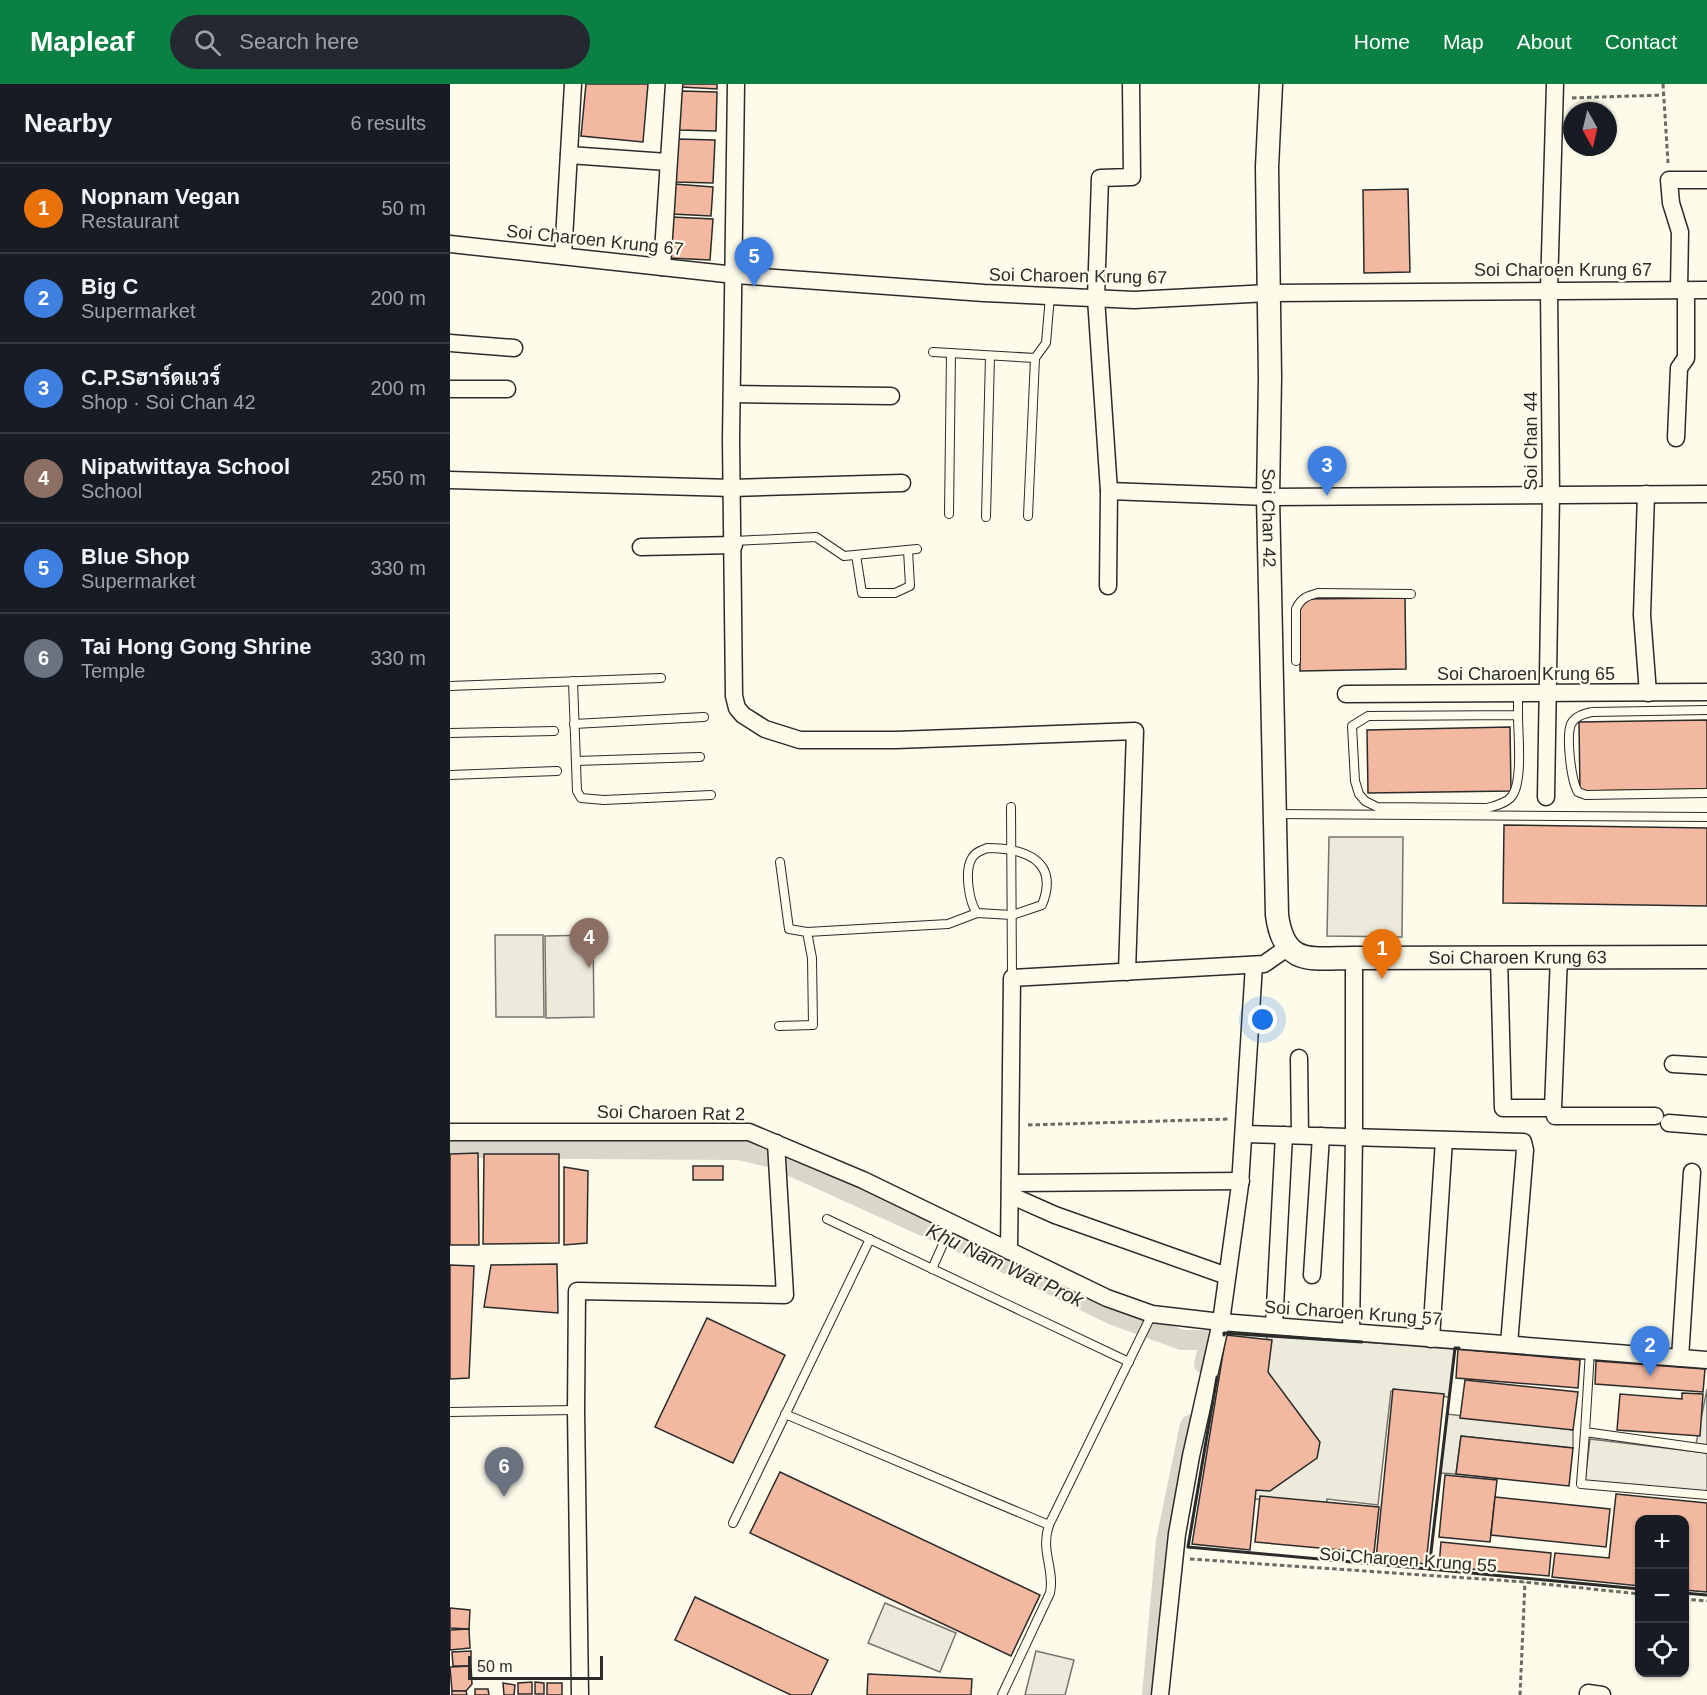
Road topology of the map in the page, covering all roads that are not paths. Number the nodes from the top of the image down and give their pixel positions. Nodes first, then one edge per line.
1 (573, 84) edge
2 (674, 84) edge
3 (736, 84) edge
4 (1131, 84) edge
5 (1271, 84) edge
6 (1555, 84) edge
7 (569, 155) junction
8 (667, 162) junction
9 (1707, 180) edge
10 (450, 244) edge
11 (563, 256) junction
12 (662, 267) junction
13 (735, 275) junction
14 (1549, 289) junction
15 (1682, 290) junction
16 (1707, 290) edge
17 (1269, 293) junction
18 (1050, 296) junction
19 (1096, 298) junction
20 (450, 343) edge
21 (514, 348) dead end
22 (933, 352) dead end
23 (951, 353) junction
24 (990, 356) junction
25 (1035, 358) junction
26 (450, 389) edge
27 (507, 389) dead end
28 (732, 394) junction
29 (891, 396) dead end
30 (1676, 438) dead end
31 (450, 480) edge
32 (902, 483) dead end
33 (732, 488) junction
34 (1108, 491) junction
35 (1551, 494) junction
36 (1646, 494) junction
37 (1707, 494) edge
38 (1268, 496) junction
39 (950, 514) dead end
40 (1028, 516) dead end
41 (986, 517) dead end
42 (734, 543) junction
43 (641, 547) dead end
44 (856, 555) junction
45 (1108, 586) dead end
46 (1411, 594) dead end
47 (1286, 661) junction
48 (661, 678) dead end
49 (573, 681) junction
50 (450, 686) edge
51 (1518, 692) junction
52 (1707, 692) edge
53 (1546, 693) junction
54 (1346, 694) dead end
55 (1638, 699) junction
56 (1707, 710) edge
57 (1518, 715) junction
58 (704, 717) dead end
59 (574, 724) junction
60 (554, 730) dead end
61 (450, 733) edge
62 (700, 757) dead end
63 (576, 761) junction
64 (557, 771) dead end
65 (450, 775) edge
66 (1707, 793) edge
67 (711, 795) dead end
68 (1546, 797) dead end
69 (1011, 807) dead end
70 (1274, 814) junction
71 (1707, 817) edge
72 (1011, 848) junction
73 (780, 862) dead end
74 (977, 913) junction
75 (1012, 915) junction
76 (807, 932) junction
77 (1287, 948) junction
78 (1558, 956) junction
79 (1707, 957) edge
80 (1354, 958) junction
81 (1499, 958) junction
82 (1254, 965) junction
83 (1127, 972) junction
84 (1012, 978) junction
85 (779, 1026) dead end
86 (1299, 1058) dead end
87 (1673, 1064) dead end
88 (1707, 1066) edge
89 (1552, 1108) junction
90 (1244, 1126) junction
91 (1707, 1126) edge
92 (450, 1132) edge
93 (1354, 1134) junction
94 (1292, 1135) junction
95 (1321, 1136) junction
96 (1444, 1140) junction
97 (776, 1148) junction
98 (1692, 1172) dead end
99 (1241, 1180) junction
100 (1010, 1189) junction
101 (826, 1220) dead end
102 (950, 1227) junction
103 (870, 1239) junction
104 (1009, 1251) junction
105 (932, 1269) junction
106 (1312, 1275) dead end
107 (1227, 1276) junction
108 (1151, 1317) junction
109 (1221, 1322) junction
110 (1274, 1326) junction
111 (1351, 1332) junction
112 (1431, 1339) junction
113 (1509, 1344) junction
114 (1590, 1352) junction
115 (1680, 1358) junction
116 (1707, 1360) edge
117 (1129, 1362) junction
118 (576, 1410) junction
119 (450, 1412) edge
120 (785, 1414) junction
121 (1585, 1432) junction
122 (1707, 1449) edge
123 (1707, 1495) edge
124 (733, 1523) dead end
125 (1049, 1525) junction
126 (580, 1695) edge
127 (1002, 1695) edge
128 (1160, 1695) edge

1 - 7 street
2 - 8 street
3 - 13 street
4 - 19 street
5 - 17 street, Soi Chan 42
6 - 14 street, Soi Chan 44
7 - 8 street
7 - 11 street
8 - 12 street
9 - 15 street
10 - 11 street, Soi Charoen Krung 67
11 - 12 street, Soi Charoen Krung 67
12 - 13 street, Soi Charoen Krung 67
13 - 18 street, Soi Charoen Krung 67
13 - 28 street
14 - 15 street, Soi Charoen Krung 67
14 - 17 street, Soi Charoen Krung 67
14 - 35 street, Soi Chan 44
15 - 16 street, Soi Charoen Krung 67
15 - 30 street
17 - 19 street, Soi Charoen Krung 67
17 - 38 street, Soi Chan 42
18 - 19 street, Soi Charoen Krung 67
18 - 25 lane
19 - 34 street
20 - 21 street
22 - 23 lane
23 - 24 lane
23 - 39 lane
24 - 25 lane
24 - 41 lane
25 - 40 lane
26 - 27 street
28 - 29 street
28 - 33 street
31 - 33 street
32 - 33 street
33 - 42 street
34 - 38 street
34 - 45 street
35 - 36 street
35 - 38 street
35 - 53 street, Soi Chan 44
36 - 37 street
36 - 55 street
38 - 47 street, Soi Chan 42
42 - 43 street
42 - 44 lane
42 - 83 street
44 - 44 lane
46 - 47 lane
47 - 70 street, Soi Chan 42
48 - 49 lane
49 - 50 lane
49 - 59 lane
51 - 53 street, Soi Charoen Krung 65
51 - 54 street, Soi Charoen Krung 65
51 - 57 lane
52 - 55 street, Soi Charoen Krung 65
53 - 55 street, Soi Charoen Krung 65
53 - 68 street, Soi Chan 44
55 - 56 lane
55 - 66 lane
57 - 57 lane
58 - 59 lane
59 - 63 lane
60 - 61 lane
62 - 63 lane
63 - 67 lane
64 - 65 lane
69 - 72 lane
70 - 71 lane
70 - 77 street, Soi Chan 42
72 - 74 lane
72 - 75 lane
72 - 75 lane
73 - 76 lane
74 - 75 lane
74 - 76 lane
75 - 84 lane
76 - 85 lane
77 - 80 street, Soi Charoen Krung 63
77 - 82 street
78 - 79 street, Soi Charoen Krung 63
78 - 81 street, Soi Charoen Krung 63
78 - 89 street
80 - 81 street, Soi Charoen Krung 63
80 - 93 street
81 - 89 street
82 - 83 street
82 - 90 street
83 - 84 street
84 - 100 street
86 - 94 street
87 - 88 street
89 - 91 street
90 - 94 street
90 - 99 street
92 - 97 street, Soi Charoen Rat 2
93 - 95 street
93 - 96 street
93 - 111 street
94 - 95 street
94 - 110 street
95 - 106 street
96 - 112 street
96 - 113 street
97 - 102 street, Soi Charoen Rat 2
97 - 118 street
98 - 115 street
99 - 100 street
99 - 107 street
100 - 104 street
100 - 107 street
101 - 103 lane
102 - 104 street, Soi Charoen Rat 2
102 - 105 lane
103 - 105 lane
103 - 120 lane
104 - 108 street, Soi Charoen Krung 57
105 - 117 lane
107 - 109 street
108 - 109 street, Soi Charoen Krung 57
108 - 117 lane
109 - 110 street, Soi Charoen Krung 57
109 - 128 street
110 - 111 street, Soi Charoen Krung 57
111 - 112 street, Soi Charoen Krung 57
112 - 113 street, Soi Charoen Krung 57
113 - 114 street, Soi Charoen Krung 57
114 - 115 street, Soi Charoen Krung 57
114 - 121 lane
115 - 116 street, Soi Charoen Krung 57
117 - 125 lane
118 - 119 lane
118 - 126 street
120 - 124 lane
120 - 125 lane
121 - 122 lane
121 - 123 lane
125 - 127 lane

